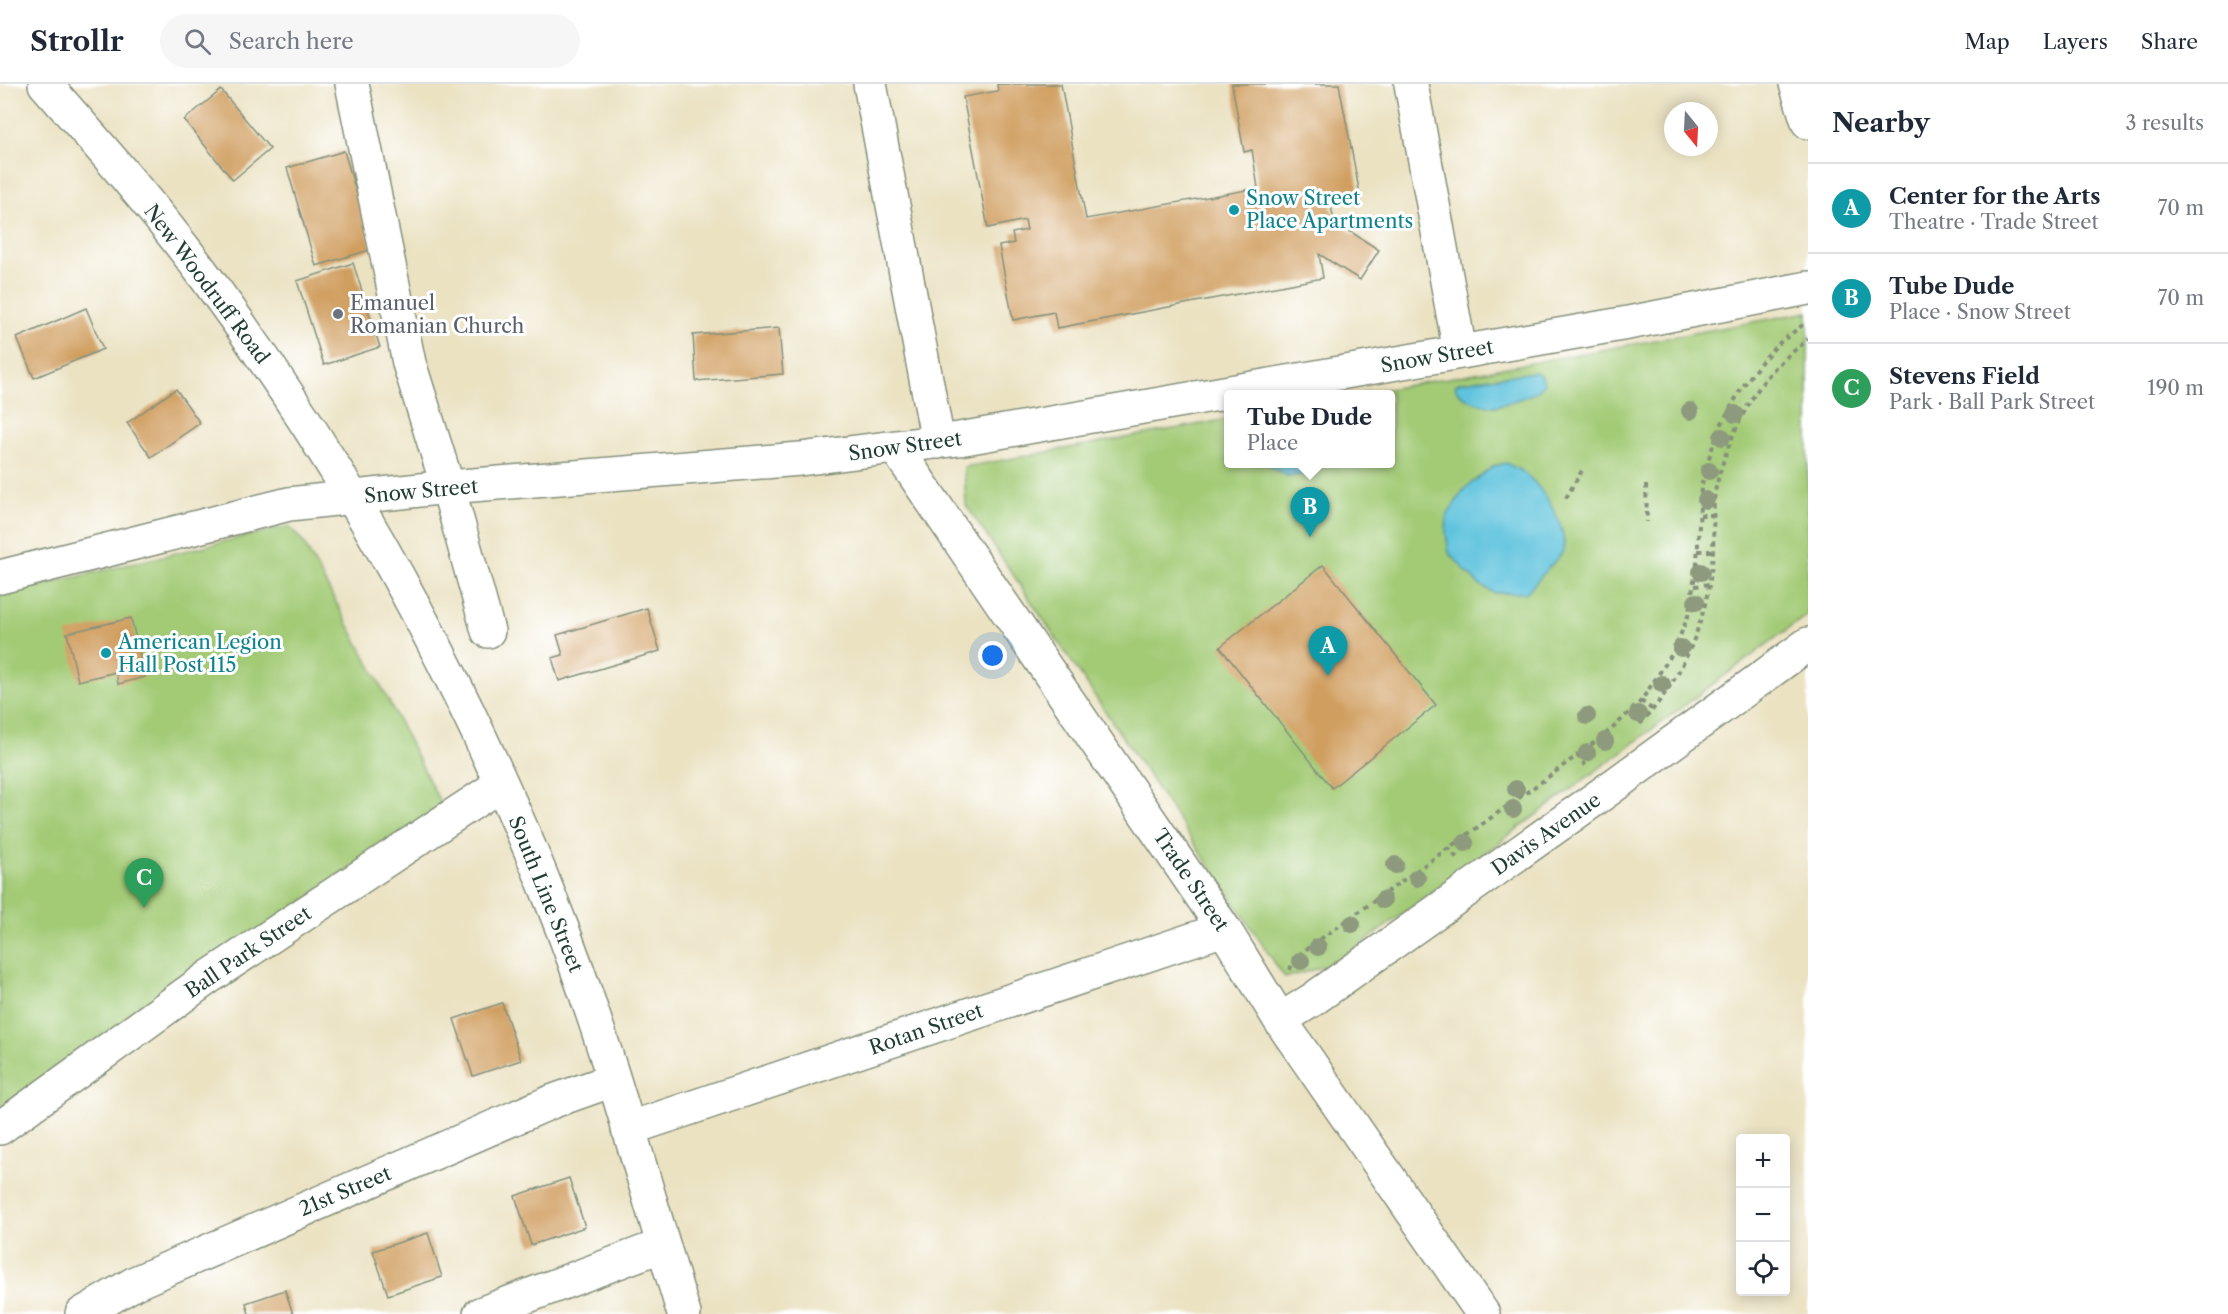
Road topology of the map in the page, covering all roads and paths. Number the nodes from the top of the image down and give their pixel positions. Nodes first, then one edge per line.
1 (45, 84) edge
2 (352, 84) edge
3 (870, 84) edge
4 (1411, 84) edge
5 (1796, 84) edge
6 (1808, 122) edge
7 (1808, 288) edge
8 (1808, 321) edge
9 (1808, 339) edge
10 (1460, 352) junction
11 (1240, 390) edge
12 (1224, 393) edge
13 (938, 442) junction
14 (896, 448) junction
15 (1584, 467) dead end
16 (1646, 485) dead end
17 (448, 488) junction
18 (352, 497) junction
19 (1566, 498) dead end
20 (1700, 515) junction
21 (1714, 515) junction
22 (1647, 522) dead end
23 (1698, 551) junction
24 (1713, 551) junction
25 (0, 577) edge
26 (1710, 584) junction
27 (1695, 586) junction
28 (488, 631) dead end
29 (1808, 644) edge
30 (1641, 700) junction
31 (1653, 710) junction
32 (1633, 730) dead end
33 (1577, 755) junction
34 (1594, 761) dead end
35 (1586, 766) junction
36 (1578, 773) dead end
37 (501, 784) junction
38 (1531, 788) junction
39 (1536, 794) dead end
40 (1448, 847) junction
41 (1467, 852) dead end
42 (1457, 858) junction
43 (1449, 865) dead end
44 (1370, 903) junction
45 (1375, 908) dead end
46 (1224, 929) junction
47 (1297, 969) dead end
48 (1280, 1020) junction
49 (613, 1080) junction
50 (0, 1128) edge
51 (628, 1129) junction
52 (663, 1245) junction
53 (81, 1314) edge
54 (480, 1314) edge
55 (684, 1314) edge
56 (1484, 1314) edge

1 - 18 street, New Woodruff Road
2 - 17 street
3 - 13 street
4 - 10 street
5 - 6 street
7 - 10 street, Snow Street
8 - 20 path
9 - 21 path
10 - 11 street, Snow Street
12 - 13 street, Snow Street
13 - 14 street, Snow Street
14 - 17 street, Snow Street
14 - 46 street, Trade Street
15 - 19 path
16 - 22 path
17 - 18 street, Snow Street
17 - 28 street
18 - 25 street, Snow Street
18 - 37 street, South Line Street
20 - 21 path
20 - 23 path
21 - 24 path
23 - 24 path
23 - 27 path
24 - 26 path
26 - 27 path
26 - 31 path
27 - 30 path
29 - 48 street, Davis Avenue
30 - 31 path
30 - 33 path
31 - 32 path
33 - 35 path
33 - 38 path
34 - 35 path
35 - 36 path
37 - 49 street, South Line Street
37 - 50 street, Ball Park Street
38 - 39 path
38 - 40 path
40 - 42 path
40 - 44 path
41 - 42 path
42 - 43 path
44 - 45 path
44 - 47 path
46 - 48 street, Trade Street
46 - 51 street, Rotan Street
48 - 56 street, Trade Street
49 - 51 street, South Line Street
49 - 53 street, 21st Street
51 - 52 street, South Line Street
52 - 54 street
52 - 55 street, South Line Street

